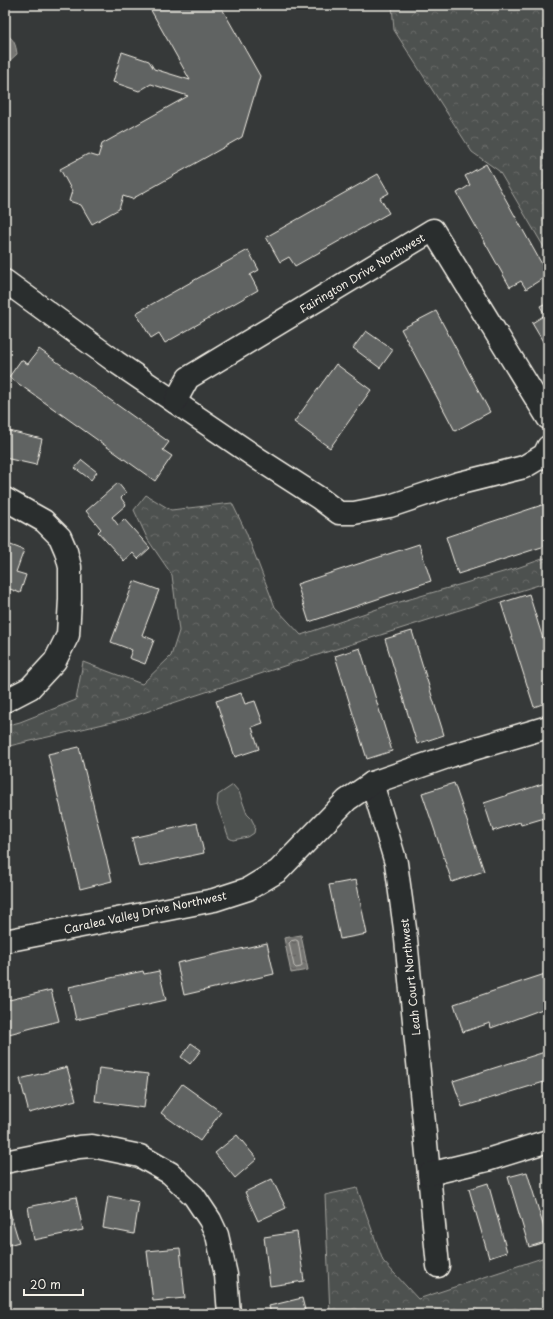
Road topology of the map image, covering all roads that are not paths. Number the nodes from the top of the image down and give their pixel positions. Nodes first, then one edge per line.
1 (5, 281) edge
2 (175, 402) junction
3 (548, 418) edge
4 (548, 448) edge
5 (5, 499) edge
6 (5, 701) edge
7 (548, 726) edge
8 (372, 783) junction
9 (5, 941) edge
10 (548, 1141) edge
11 (5, 1162) edge
12 (429, 1174) junction
13 (438, 1266) dead end
14 (229, 1314) edge

1 - 2 street
2 - 3 street, Fairington Drive Northwest
2 - 4 street
5 - 6 street
7 - 8 street, Caralea Valley Drive Northwest
8 - 9 street, Caralea Valley Drive Northwest
8 - 12 street, Leah Court Northwest
10 - 12 street
11 - 14 street
12 - 13 street, Leah Court Northwest

